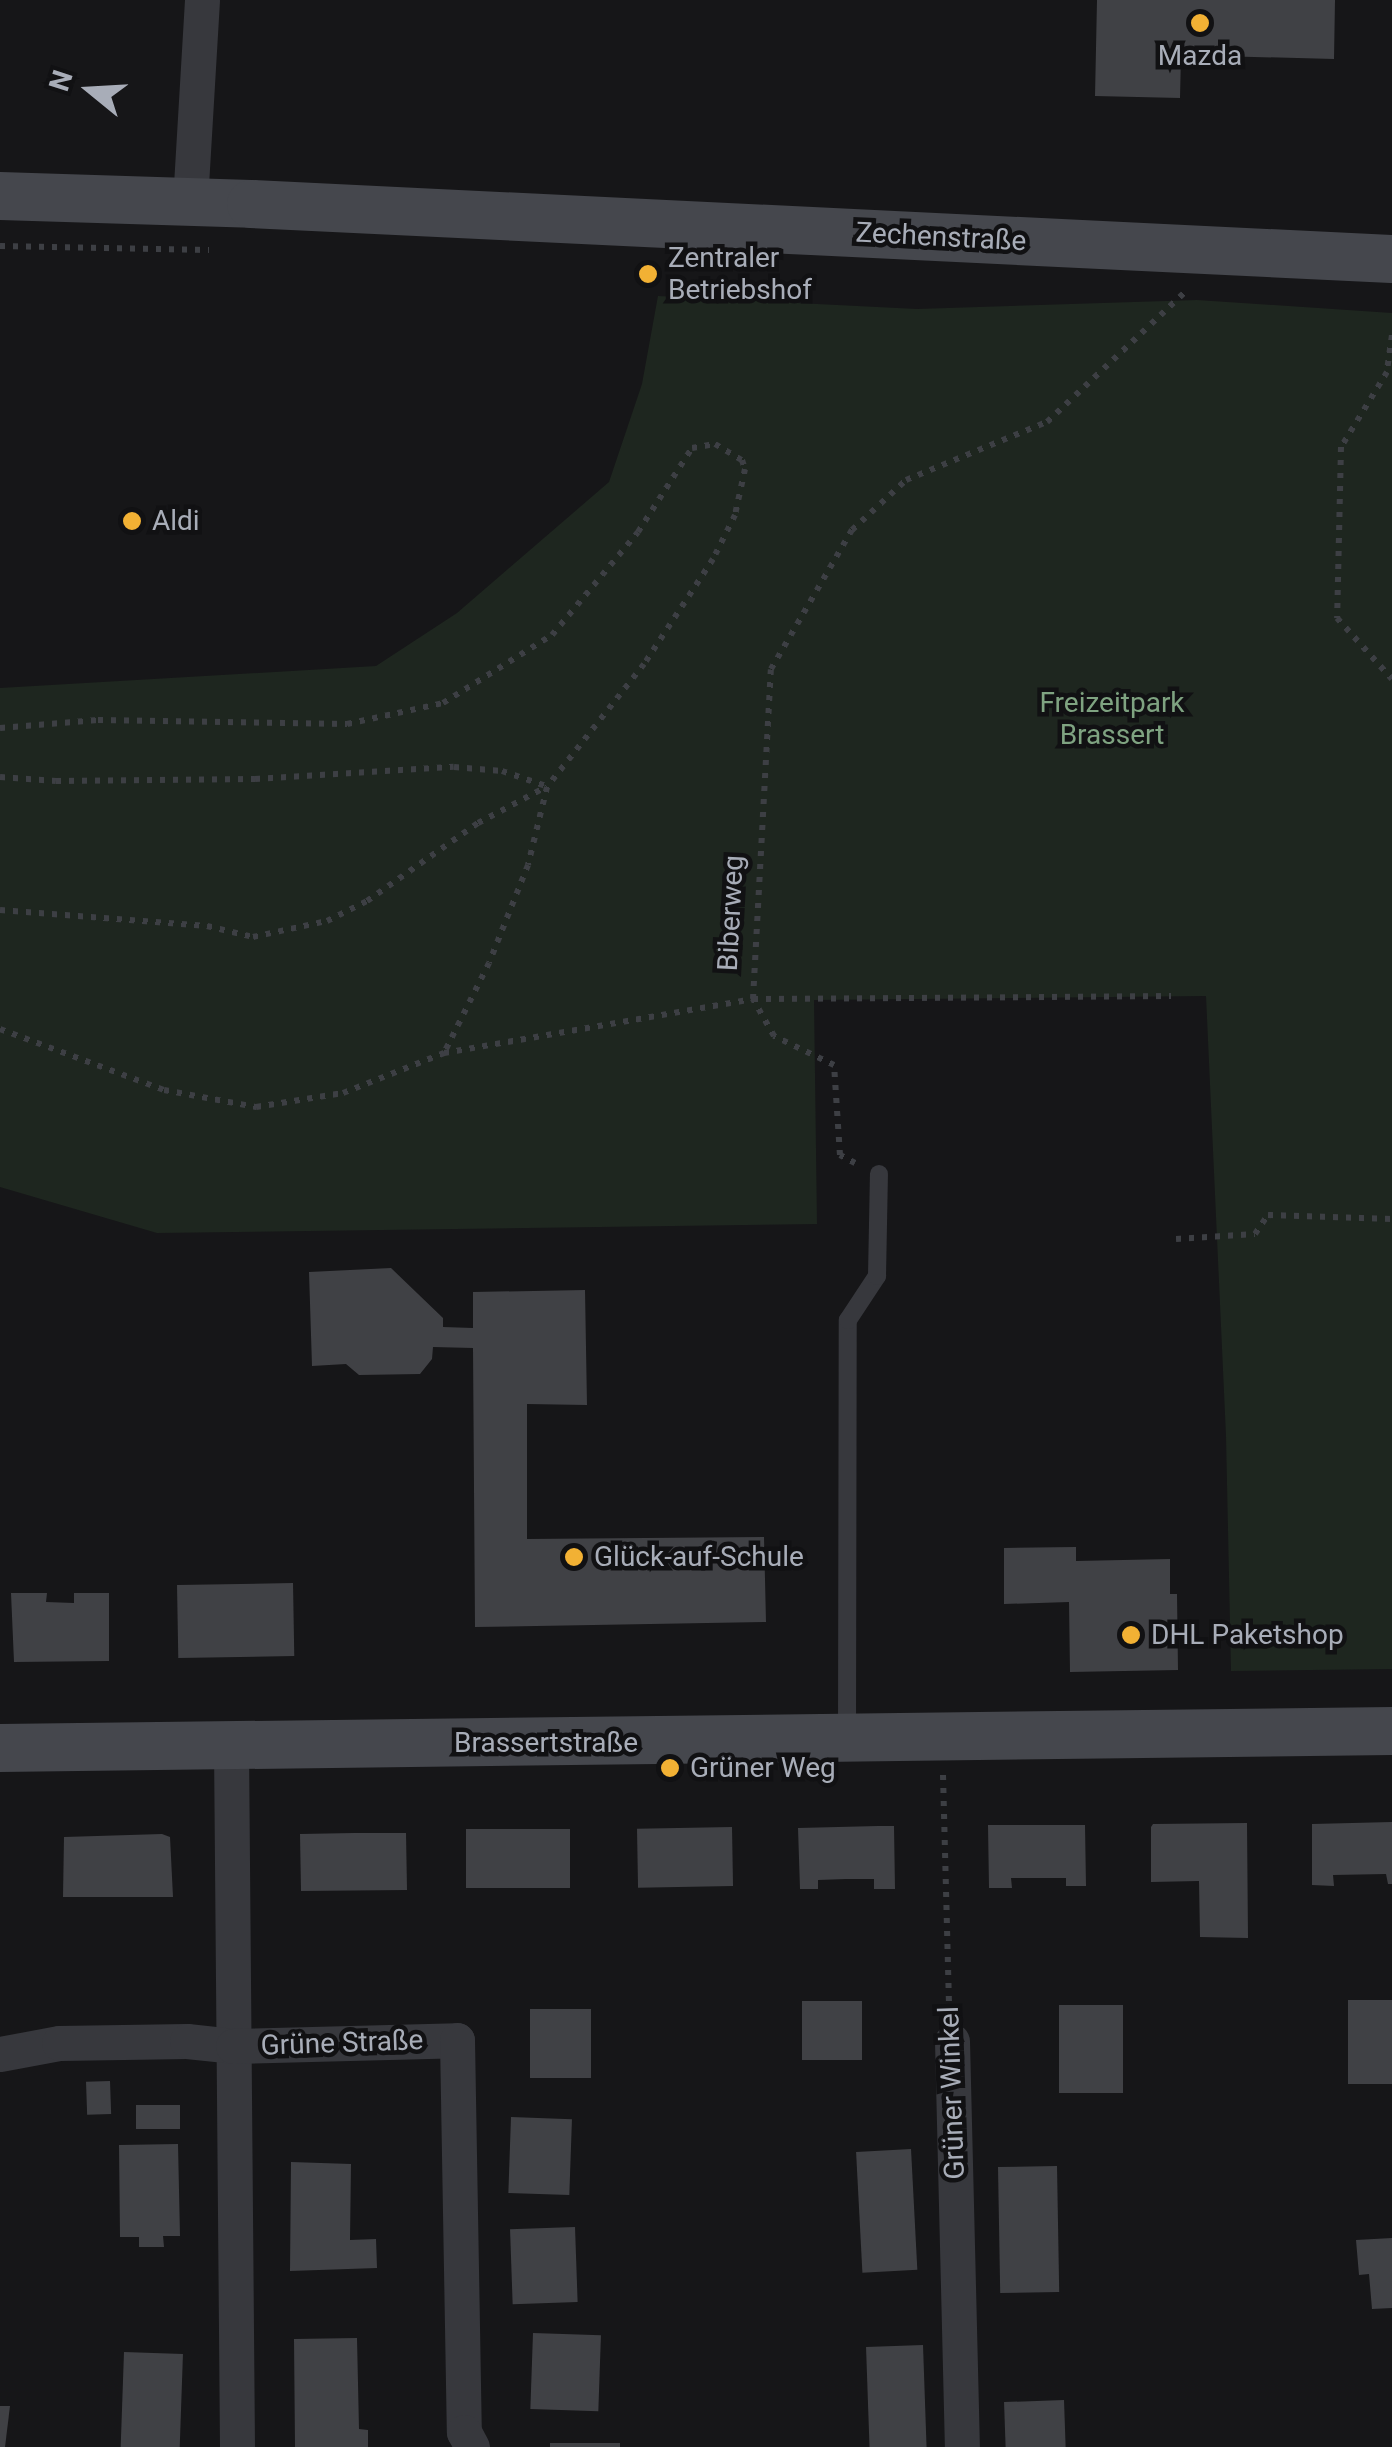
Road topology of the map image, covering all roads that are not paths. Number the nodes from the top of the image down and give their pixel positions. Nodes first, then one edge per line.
1 (202, 0) edge
2 (0, 196) edge
3 (190, 202) junction
4 (1392, 259) edge
5 (879, 1174) road end
6 (1392, 1731) edge
7 (847, 1740) junction
8 (231, 1746) junction
9 (0, 1748) edge
10 (952, 2041) road end
11 (233, 2046) junction
12 (0, 2054) edge
13 (238, 2447) edge
14 (472, 2447) edge
15 (962, 2447) edge

1 - 3 street
2 - 3 main road, Zechenstraße
3 - 4 main road, Zechenstraße
5 - 7 lane
6 - 7 main road, Brassertstraße
7 - 8 main road, Brassertstraße
8 - 9 main road, Brassertstraße
8 - 11 street
10 - 15 street, Grüner Winkel
11 - 12 street, Grüne Straße
11 - 13 street
11 - 14 street, Grüne Straße

